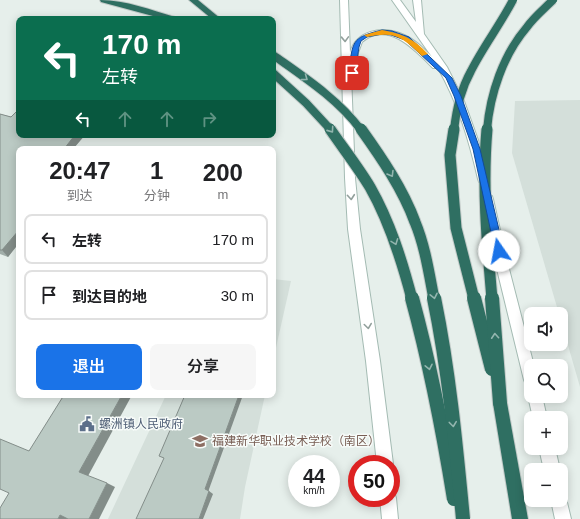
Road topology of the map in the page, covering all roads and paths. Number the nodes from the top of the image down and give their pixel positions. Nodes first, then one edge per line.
1 (104, 0) edge
2 (193, 0) edge
3 (344, 0) edge
4 (396, 0) edge
5 (417, 0) edge
6 (513, 0) edge
7 (553, 0) edge
8 (162, 16) edge
9 (213, 16) edge
10 (421, 34) junction
11 (276, 58) edge
12 (276, 76) edge
13 (448, 78) junction
14 (348, 99) junction
15 (526, 359) edge
16 (500, 403) junction
17 (384, 455) edge
18 (389, 507) edge
19 (560, 507) edge
20 (390, 519) edge
21 (457, 519) edge
22 (463, 519) edge
23 (520, 519) edge
24 (563, 519) edge

1 - 8 highway
2 - 9 highway
3 -> 14 main road
4 - 10 main road
5 - 10 main road
6 - 16 highway, bridge
16 -> 7 highway, bridge
10 - 13 main road
11 -> 22 highway, bridge
12 -> 21 highway, bridge
13 - 14 main road
13 - 15 main road
14 -> 17 main road
16 - 23 highway
18 - 20 main road
19 - 24 main road

